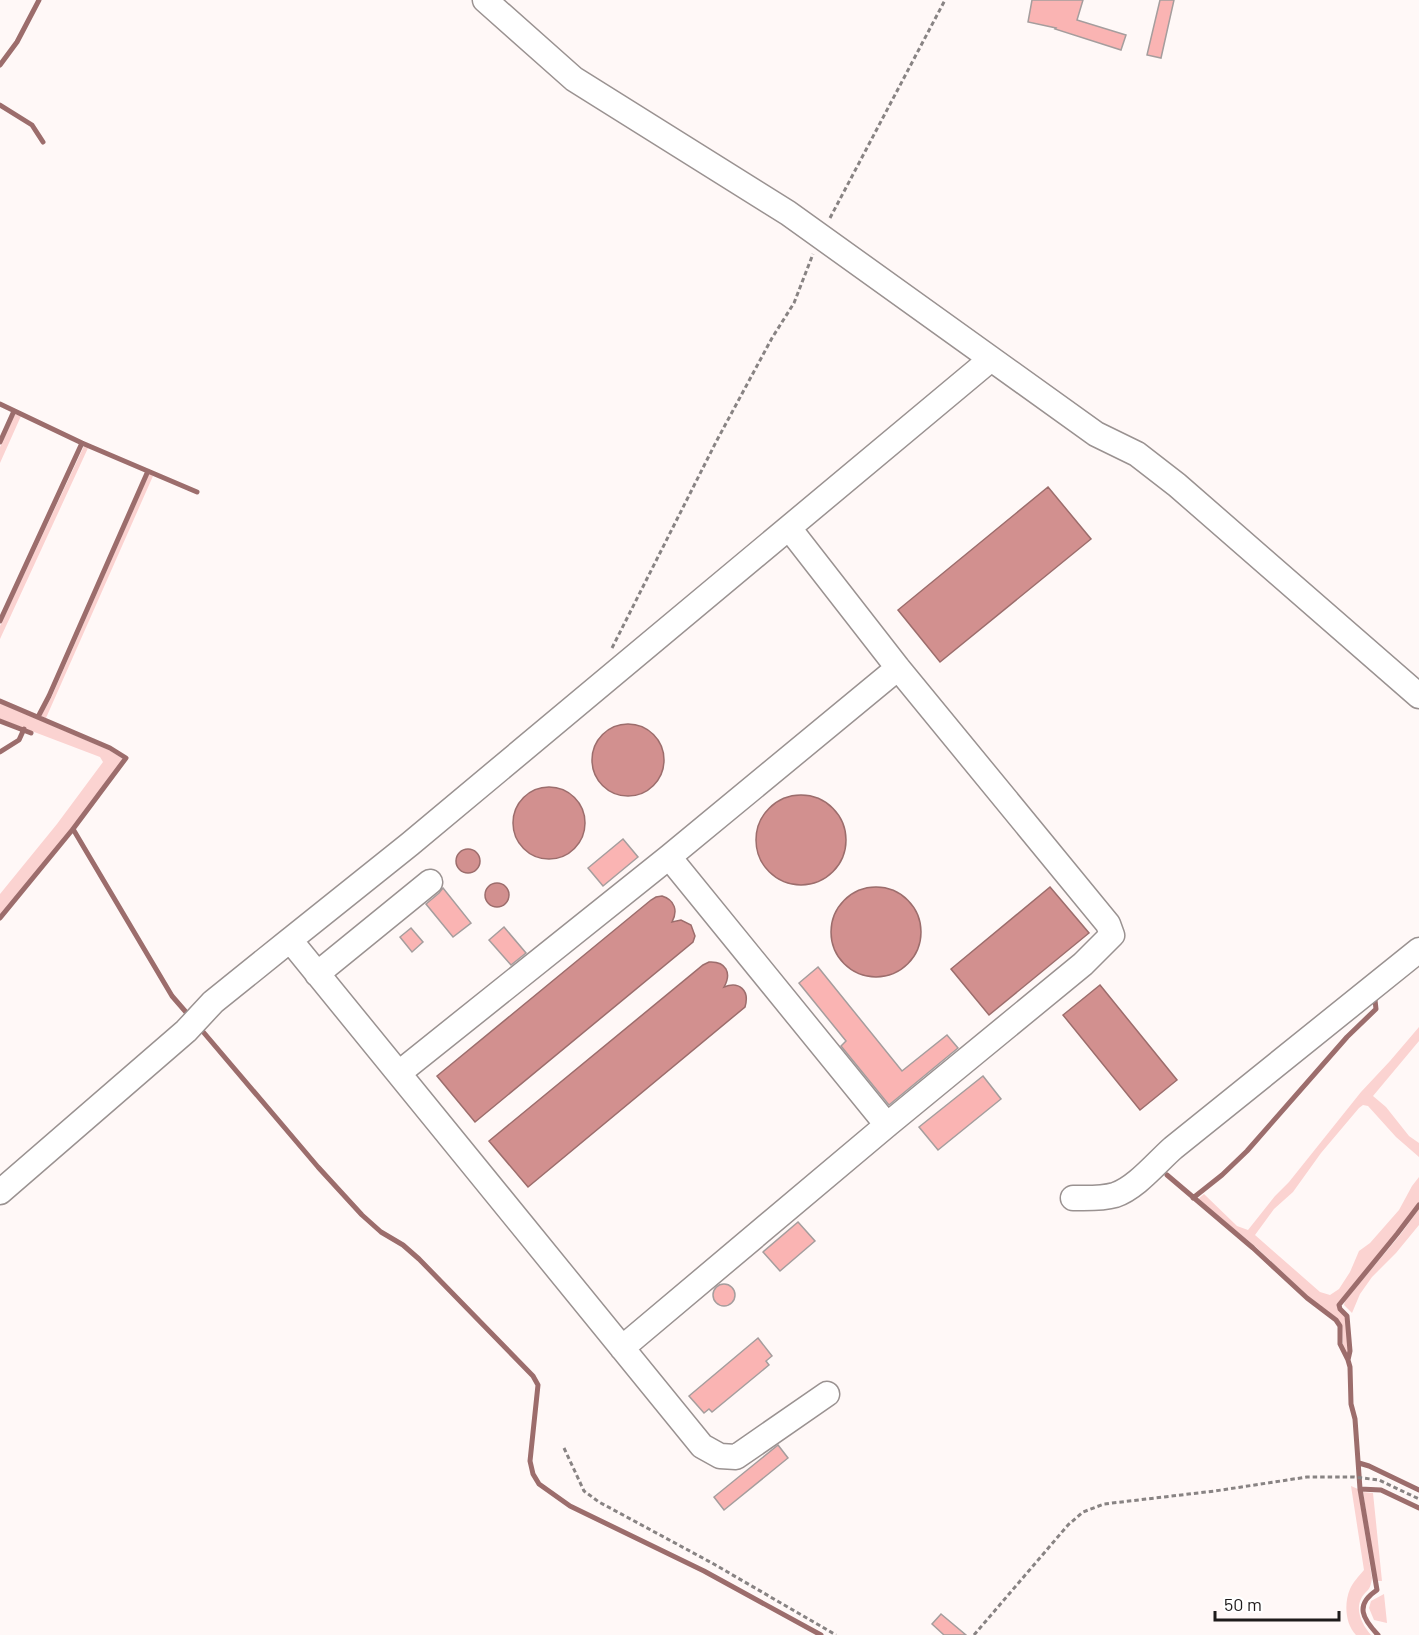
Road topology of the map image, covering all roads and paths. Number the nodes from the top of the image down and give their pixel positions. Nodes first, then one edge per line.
1 (485, 0) edge
2 (945, 0) edge
3 (820, 236) junction
4 (991, 359) junction
5 (789, 528) junction
6 (609, 657) dead end
7 (898, 668) junction
8 (1419, 696) edge
9 (669, 857) junction
10 (430, 882) dead end
11 (290, 940) junction
12 (1419, 950) edge
13 (317, 974) junction
14 (399, 1073) junction
15 (887, 1125) junction
16 (0, 1192) edge
17 (1073, 1198) dead end
18 (622, 1348) junction
19 (827, 1394) dead end
20 (564, 1448) dead end
21 (1419, 1499) edge
22 (836, 1635) edge
23 (974, 1635) edge

1 - 3 street
2 - 3 path
3 - 4 street
3 - 6 path
4 - 5 street
4 - 8 street
5 - 7 street
5 - 11 street
7 - 9 street
7 - 15 street
9 - 14 street
9 - 15 street
10 - 13 street
11 - 13 street
11 - 16 street
12 - 17 street
13 - 14 street
14 - 18 street
15 - 18 street
18 - 19 street
20 - 22 path
21 - 23 path

